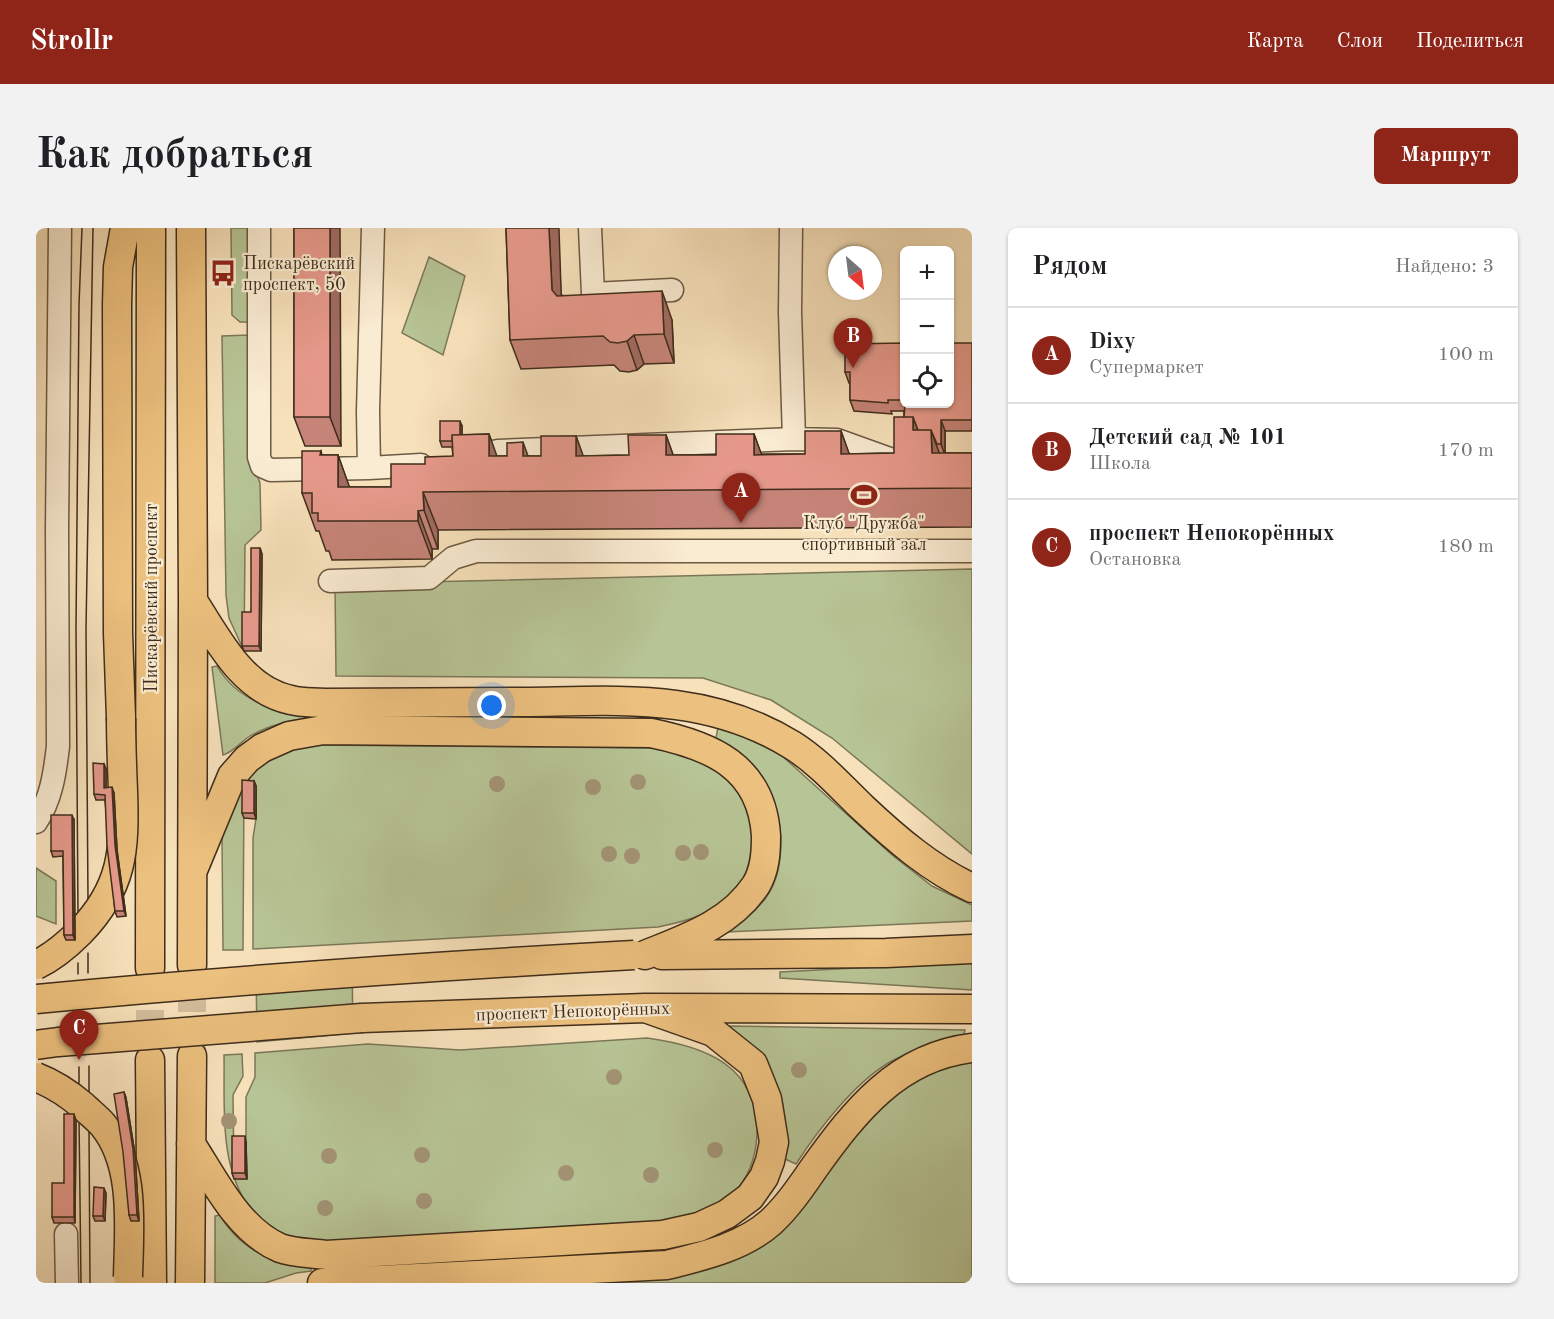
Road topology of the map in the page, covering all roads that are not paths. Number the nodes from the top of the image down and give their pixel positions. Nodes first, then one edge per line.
1 (60, 228) edge
2 (125, 228) edge
3 (151, 228) edge
4 (191, 228) edge
5 (259, 228) edge
6 (373, 228) edge
7 (590, 228) edge
8 (791, 228) edge
9 (672, 290) dead end
10 (794, 439) junction
11 (908, 464) edge
12 (369, 468) junction
13 (46, 530) edge
14 (972, 551) edge
15 (330, 581) dead end
16 (194, 601) junction
17 (47, 682) edge
18 (36, 822) edge
19 (193, 870) junction
20 (972, 888) edge
21 (972, 949) edge
22 (640, 955) junction
23 (36, 965) edge
24 (150, 968) tunnel mouth
25 (184, 975) junction
26 (36, 999) edge
27 (640, 1008) junction
28 (972, 1009) edge
29 (36, 1045) edge
30 (972, 1048) edge
31 (192, 1056) tunnel mouth
32 (150, 1060) tunnel mouth
33 (36, 1077) edge
34 (191, 1143) junction
35 (66, 1234) dead end
36 (136, 1281) edge
37 (66, 1283) edge
38 (190, 1283) edge
39 (322, 1283) edge

1 - 13 street
2 - 23 main road, bridge
3 - 24 main road, Пискарёвский проспект
4 - 16 main road
5 - 12 street
6 - 12 street
7 - 9 street
8 - 10 street
10 - 11 street
10 - 12 street
13 - 17 street
14 - 15 street
16 - 19 main road
16 - 20 main road
17 - 18 street
19 - 22 main road
19 - 25 main road
21 - 22 main road
22 - 25 main road, bridge
25 - 26 main road, bridge
27 - 28 main road, проспект Непокорённых
27 - 29 main road, проспект Непокорённых, bridge
27 - 34 main road
30 - 39 main road
31 - 34 main road
32 - 36 main road
33 - 36 main road, bridge
34 - 38 main road
35 - 37 street

